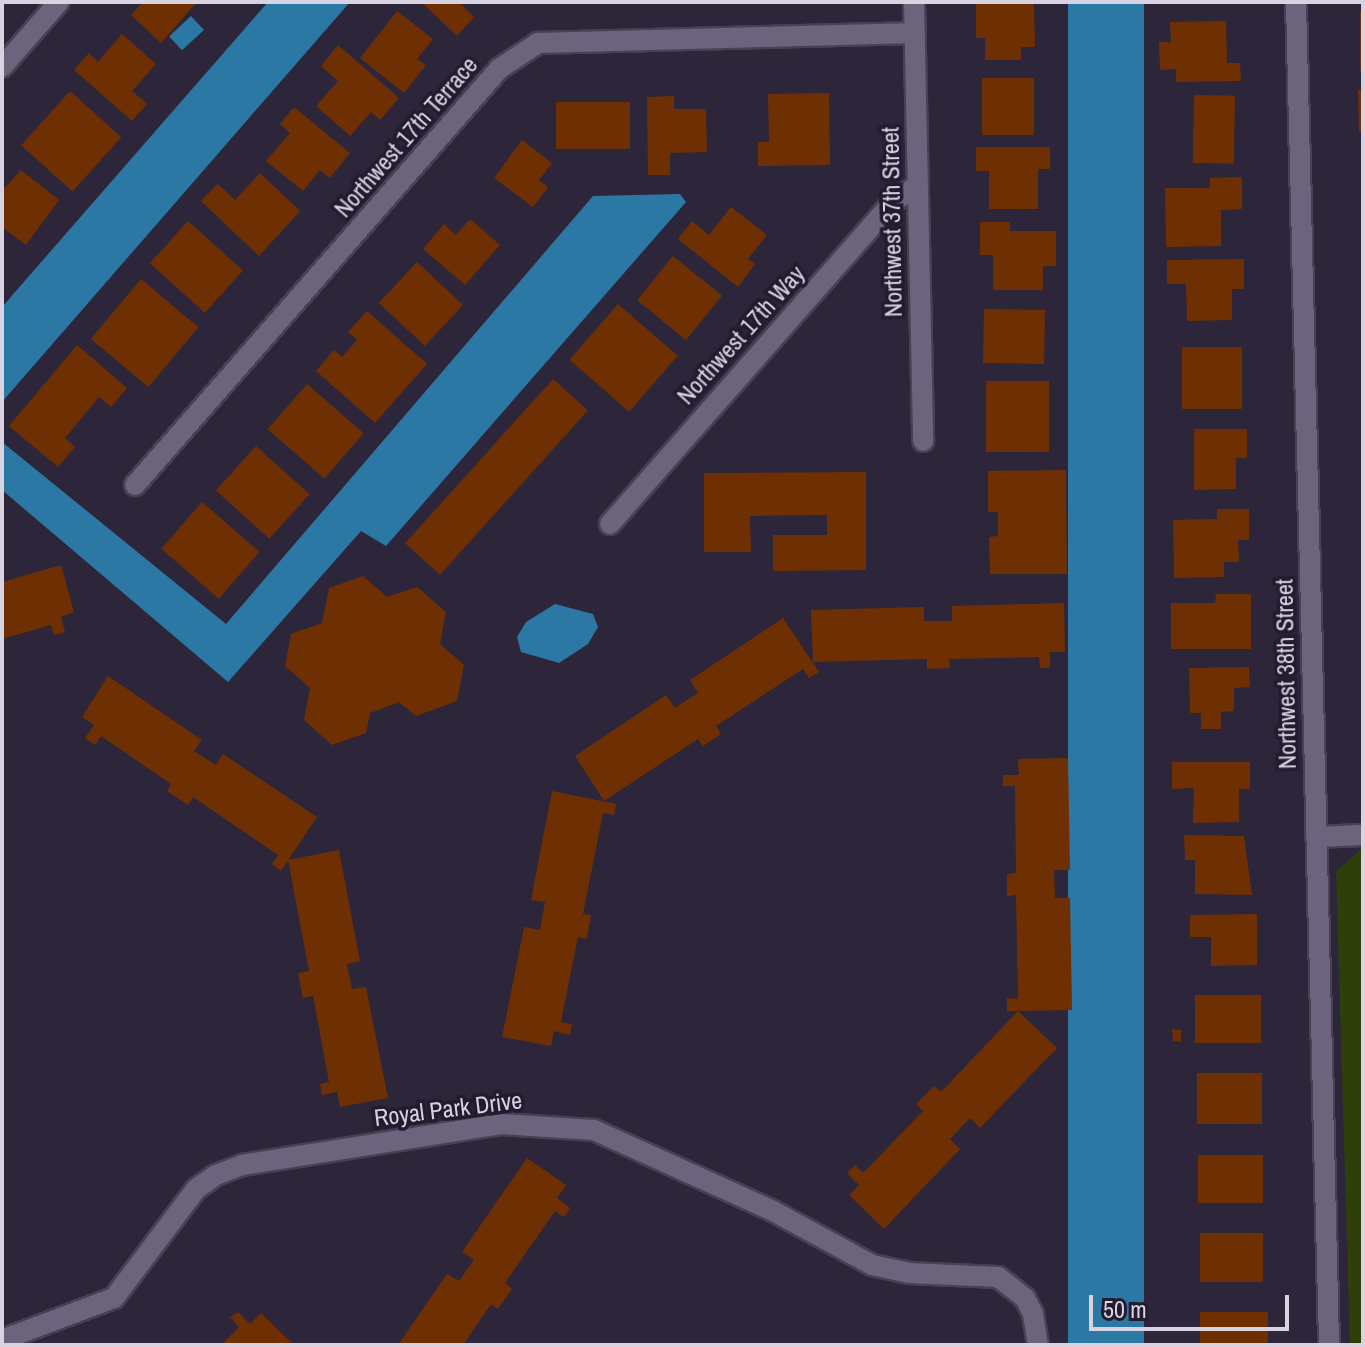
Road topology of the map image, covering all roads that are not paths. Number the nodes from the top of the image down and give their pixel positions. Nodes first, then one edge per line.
1 (59, 2) edge
2 (914, 2) edge
3 (1296, 2) edge
4 (915, 33) junction
5 (2, 67) edge
6 (916, 186) junction
7 (923, 441) dead end
8 (135, 485) dead end
9 (610, 524) dead end
10 (1363, 835) edge
11 (1316, 837) junction
12 (2, 1340) edge
13 (1038, 1345) edge
14 (1329, 1345) edge

1 - 5 street
2 - 4 street, Northwest 37th Street
3 - 11 street, Northwest 38th Street
4 - 6 street, Northwest 37th Street
4 - 8 street, Northwest 17th Terrace
6 - 7 street, Northwest 37th Street
6 - 9 street, Northwest 17th Way
10 - 11 street
11 - 14 street, Northwest 38th Street
12 - 13 street, Royal Park Drive

